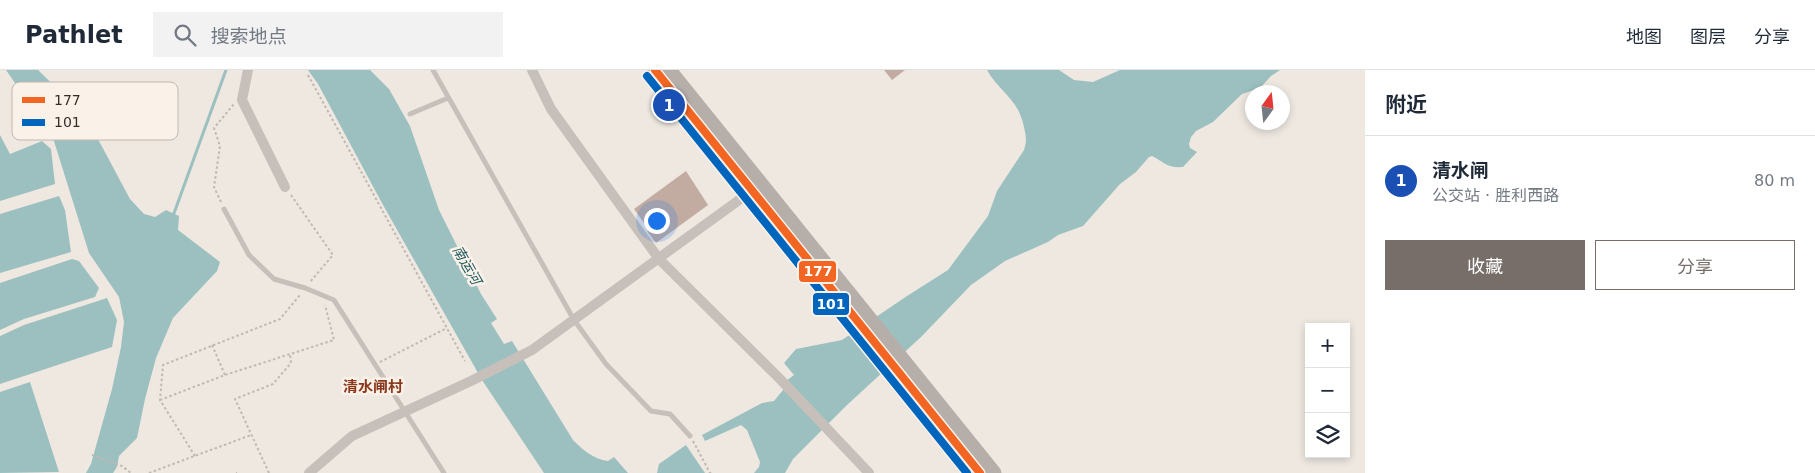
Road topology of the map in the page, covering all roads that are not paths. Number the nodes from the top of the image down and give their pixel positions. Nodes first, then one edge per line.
1 (248, 70) edge
2 (433, 70) edge
3 (532, 70) edge
4 (655, 70) edge
5 (669, 70) edge
6 (448, 98) junction
7 (410, 114) dead end
8 (285, 187) road end
9 (757, 188) junction
10 (224, 208) road end
11 (658, 259) junction
12 (574, 320) junction
13 (899, 364) junction
14 (404, 412) junction
15 (690, 436) road end
16 (309, 473) edge
17 (444, 473) edge
18 (869, 473) edge
19 (980, 473) edge
20 (994, 473) edge

1 - 8 street
2 - 6 lane
3 - 11 street
4 - 9 main road
5 - 9 main road
6 - 7 lane
6 - 12 lane
9 - 11 street
9 - 13 main road
10 - 14 lane
11 - 12 street
11 - 18 street
12 - 14 street
12 - 15 lane
13 - 19 main road
13 - 20 main road
14 - 16 street
14 - 17 lane

